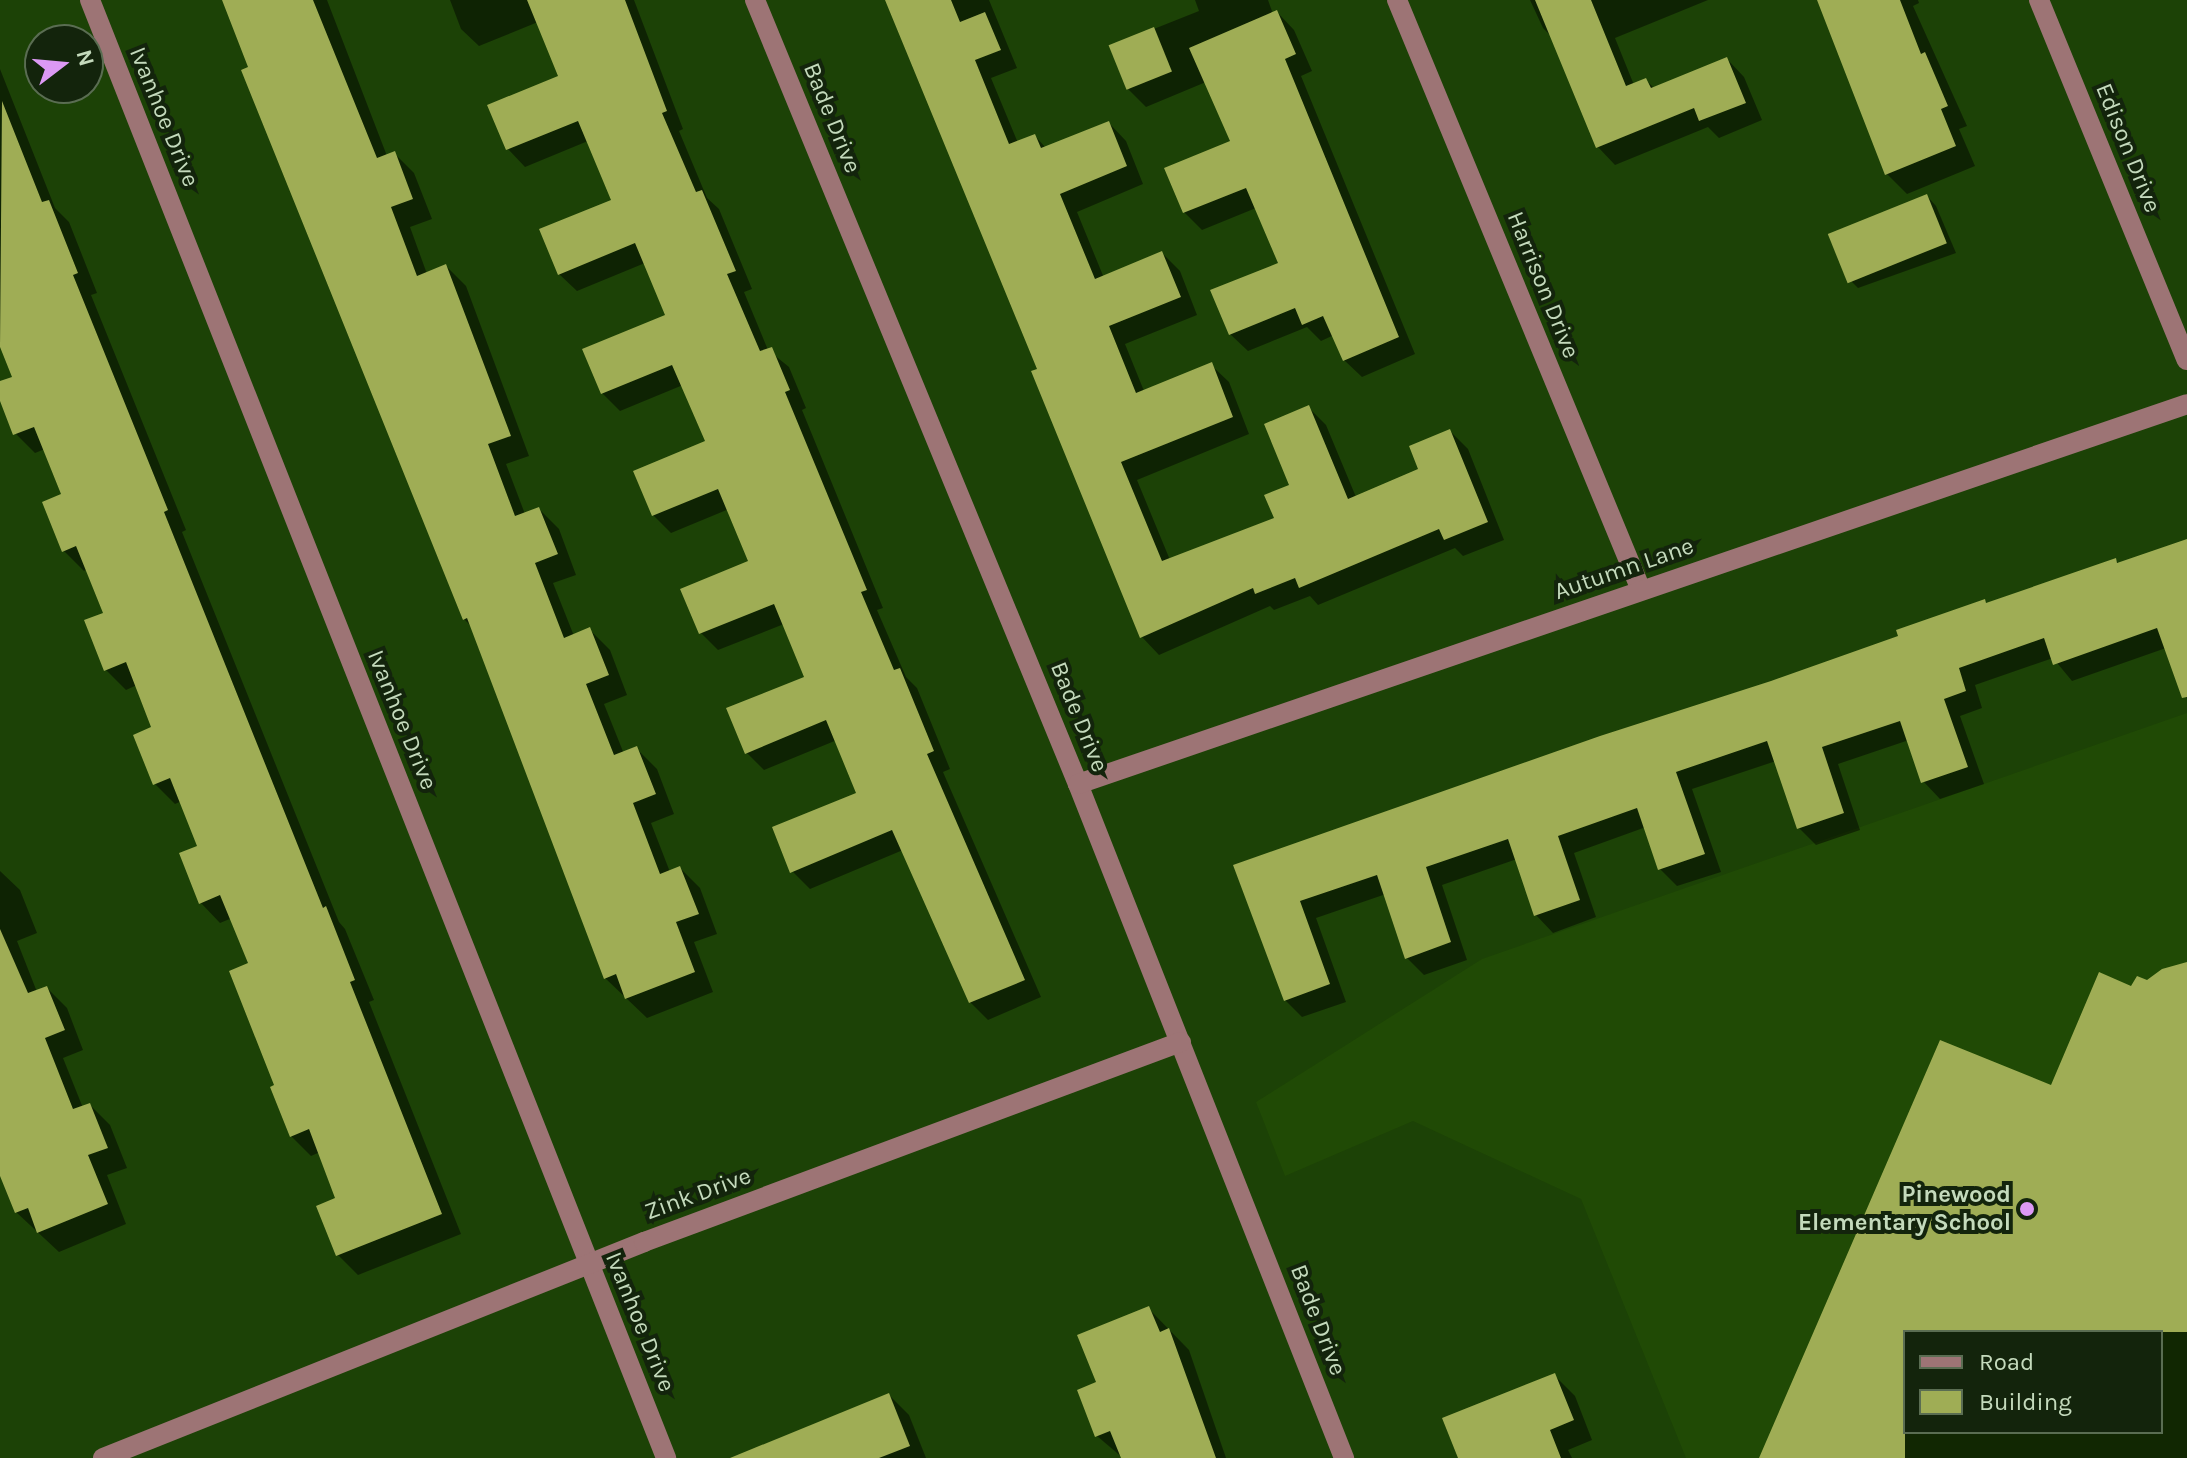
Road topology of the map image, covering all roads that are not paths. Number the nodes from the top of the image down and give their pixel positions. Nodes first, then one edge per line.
1 (90, 0) edge
2 (755, 0) edge
3 (1397, 0) edge
4 (2039, 0) edge
5 (2187, 360) edge
6 (2187, 404) edge
7 (1641, 590) junction
8 (1078, 784) junction
9 (1181, 1042) junction
10 (589, 1265) junction
11 (103, 1458) edge
12 (666, 1458) edge
13 (1344, 1458) edge

1 - 10 street, Ivanhoe Drive
2 - 8 street, Bade Drive
3 - 7 street, Harrison Drive
4 - 5 street, Edison Drive
6 - 7 street, Autumn Lane
7 - 8 street, Autumn Lane
8 - 9 street, Bade Drive
9 - 10 street, Zink Drive
9 - 13 street, Bade Drive
10 - 11 street, Zink Drive
10 - 12 street, Ivanhoe Drive

